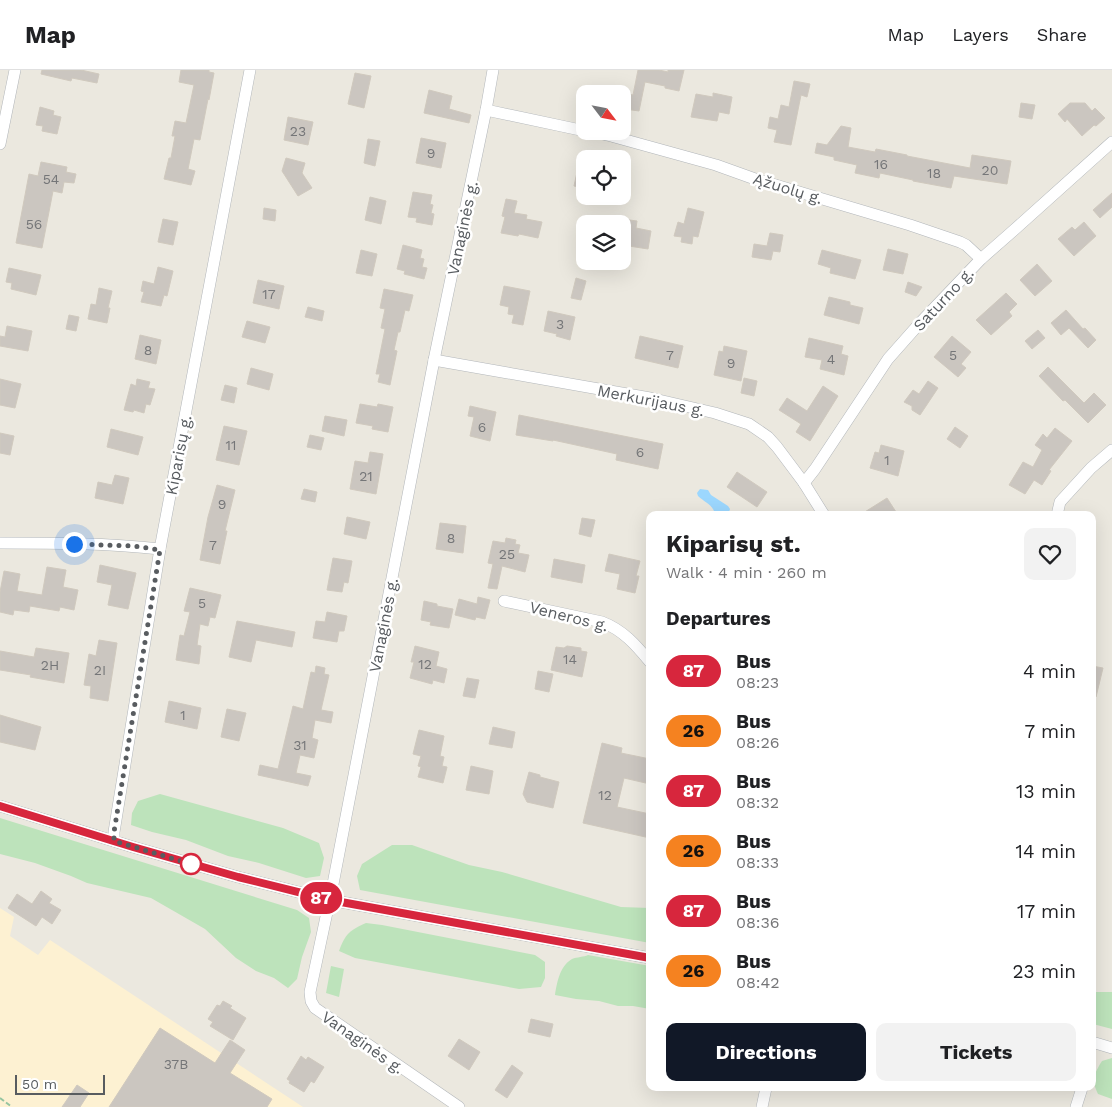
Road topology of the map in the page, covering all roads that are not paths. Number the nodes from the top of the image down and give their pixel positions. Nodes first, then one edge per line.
1 (15, 70) edge
2 (250, 70) edge
3 (493, 70) edge
4 (486, 110) junction
5 (576, 129) edge
6 (625, 140) edge
7 (1112, 142) edge
8 (0, 144) edge
9 (981, 259) junction
10 (434, 360) junction
11 (1112, 450) edge
12 (804, 483) junction
13 (822, 511) edge
14 (1058, 511) edge
15 (0, 543) edge
16 (160, 550) junction
17 (504, 601) dead end
18 (646, 657) edge
19 (0, 806) edge
20 (114, 841) junction
21 (330, 900) junction
22 (646, 957) edge
23 (1096, 1045) edge
24 (1112, 1048) edge
25 (765, 1091) edge
26 (1081, 1091) edge
27 (459, 1107) edge
28 (762, 1107) edge
29 (1076, 1107) edge

1 - 8 street
2 - 16 street, Kiparisų g.
3 - 4 street, Vanaginės g.
4 - 5 street, Ąžuolų g.
4 - 10 street, Vanaginės g.
6 - 9 street, Ąžuolų g.
7 - 9 street, Saturno g.
9 - 12 street, Saturno g.
10 - 12 street, Merkurijaus g.
10 - 21 street, Vanaginės g.
11 - 14 street
12 - 13 street, Merkurijaus g.
15 - 16 street
16 - 20 street, Kiparisų g.
17 - 18 street, Veneros g.
19 - 20 street
20 - 21 street
21 - 22 street
21 - 27 street, Vanaginės g.
23 - 24 street
25 - 28 street
26 - 29 street

